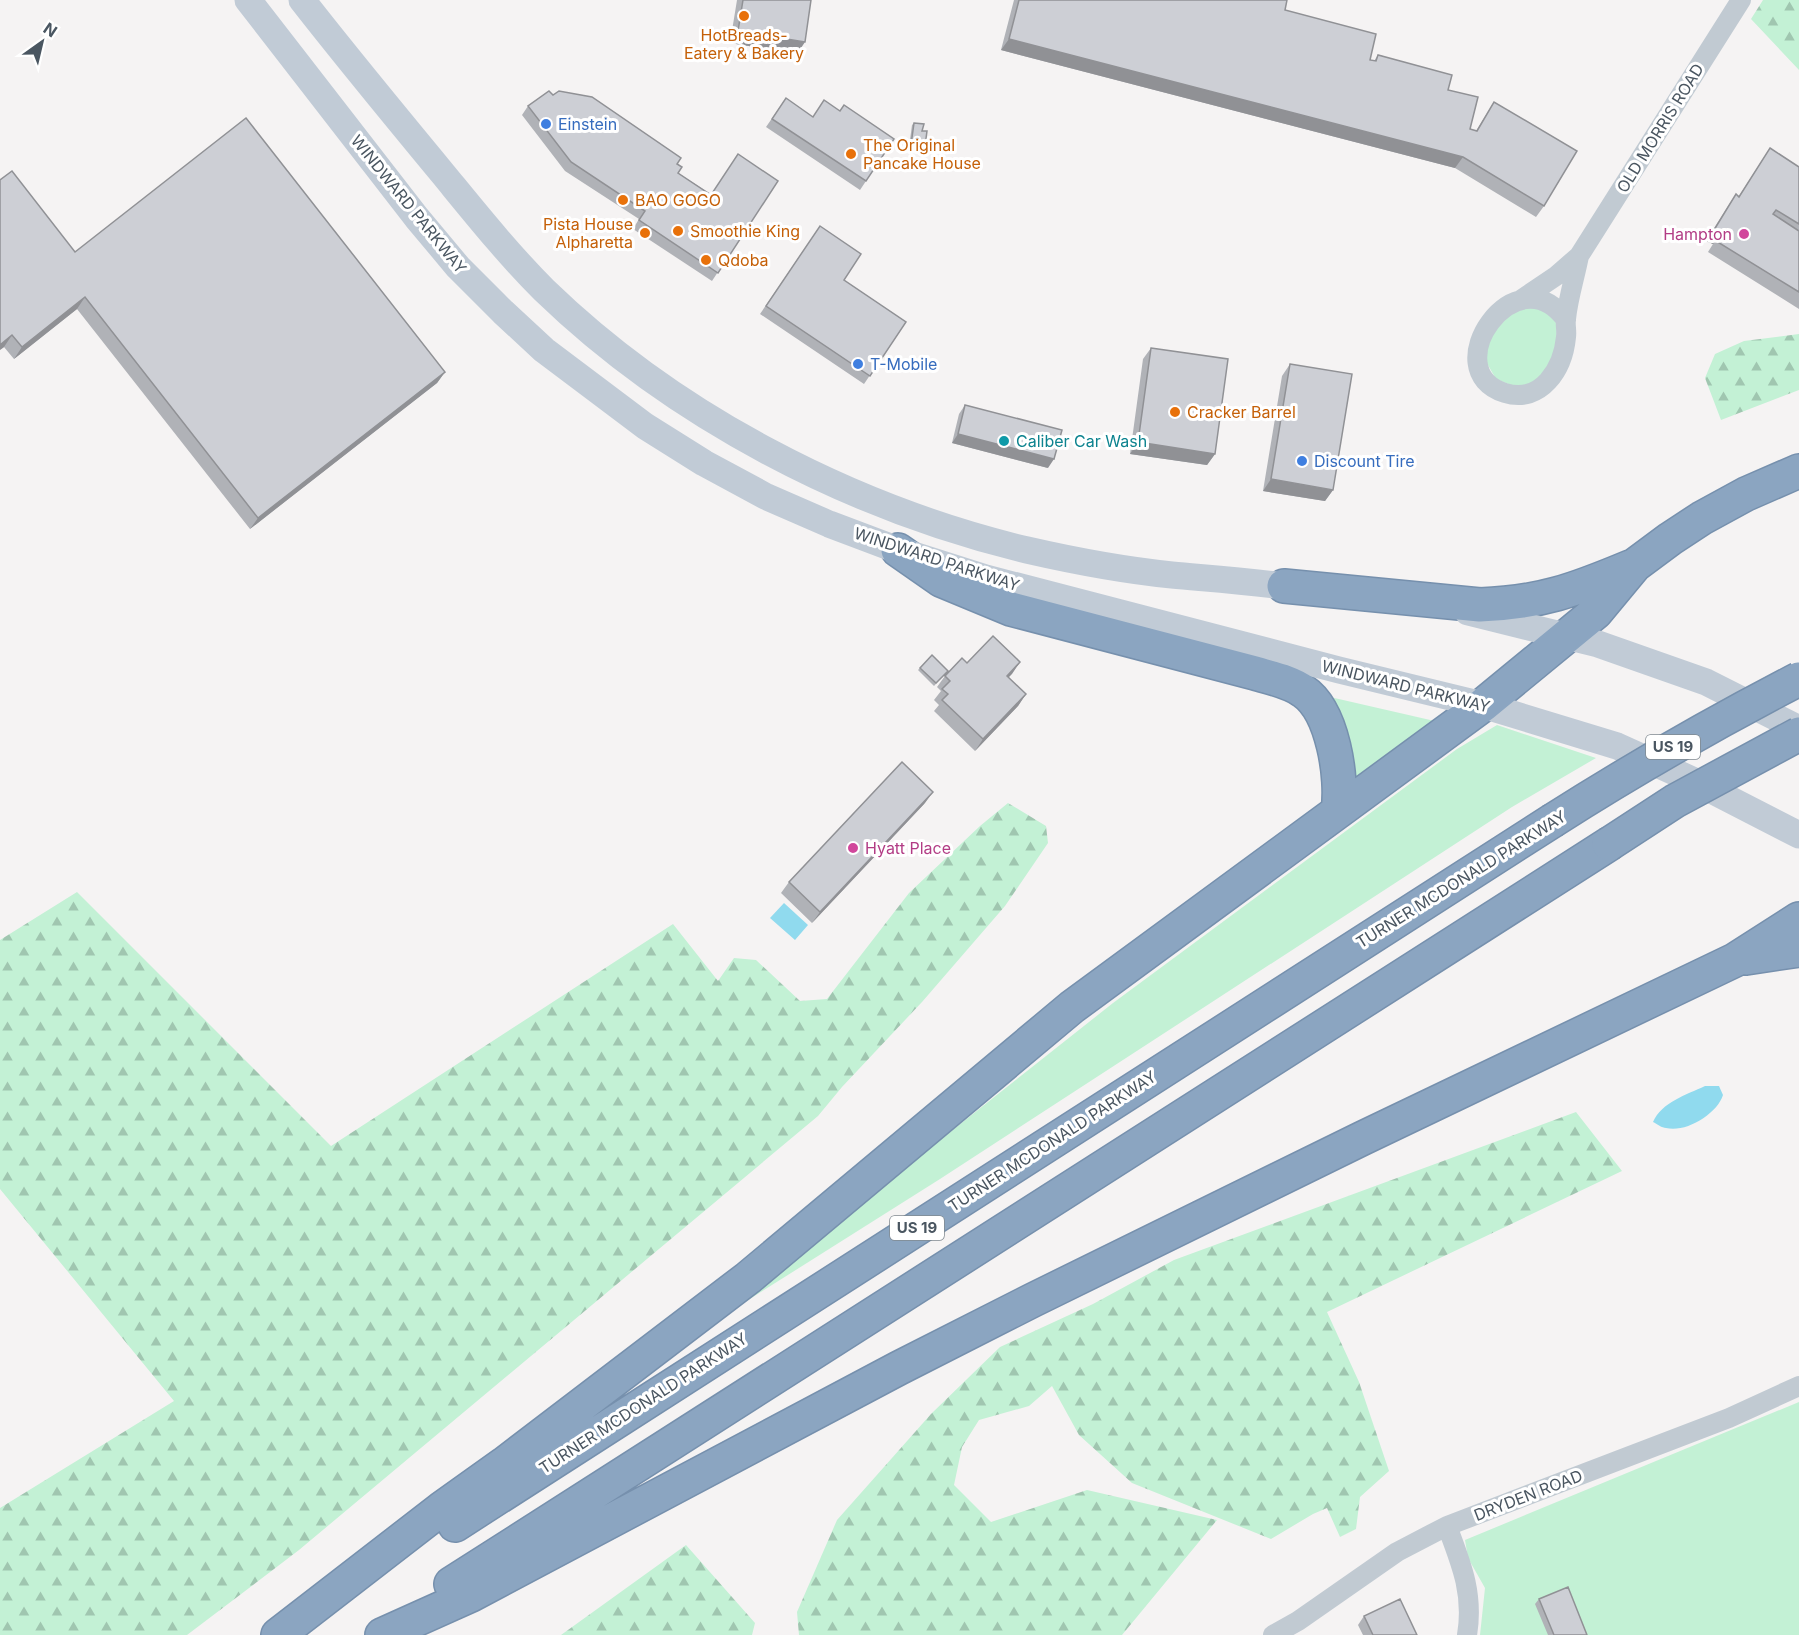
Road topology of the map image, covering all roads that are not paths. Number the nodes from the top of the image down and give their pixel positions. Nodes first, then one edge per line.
1 (248, 0) edge
2 (302, 0) edge
3 (1741, 0) edge
4 (1579, 256) junction
5 (1522, 299) junction
6 (1566, 320) junction
7 (1799, 471) edge
8 (845, 487) junction
9 (829, 524) junction
10 (898, 550) junction
11 (1635, 565) junction
12 (1284, 586) junction
13 (1569, 636) junction
14 (1799, 679) edge
15 (1483, 705) junction
16 (1799, 729) edge
17 (1799, 734) edge
18 (1338, 811) junction
19 (1799, 835) edge
20 (1796, 930) edge
21 (1799, 1386) edge
22 (1447, 1526) junction
23 (278, 1635) edge
24 (283, 1635) edge
25 (371, 1635) edge
26 (382, 1635) edge
27 (1274, 1635) edge
28 (1467, 1635) edge

1 - 9 main road, WINDWARD PARKWAY
2 - 8 main road, WINDWARD PARKWAY
3 - 4 street, OLD MORRIS ROAD
4 - 5 street, OLD MORRIS ROAD
4 - 6 street, OLD MORRIS ROAD
5 - 6 street
5 - 6 street, OLD MORRIS ROAD
7 - 11 highway
8 - 9 main road
8 - 12 main road, WINDWARD PARKWAY
9 - 10 main road, WINDWARD PARKWAY
10 - 15 main road, WINDWARD PARKWAY
10 - 18 highway
11 - 12 highway
11 - 13 highway
12 - 13 main road, WINDWARD PARKWAY
13 - 15 highway
13 - 16 main road, WINDWARD PARKWAY
14 - 24 highway, TURNER MCDONALD PARKWAY / US 19, bridge
15 - 18 highway
15 - 19 main road, WINDWARD PARKWAY
17 - 25 highway, US 19, bridge
18 - 23 highway
20 - 26 highway
21 - 22 street, DRYDEN ROAD
22 - 27 street, DRYDEN ROAD
22 - 28 street

